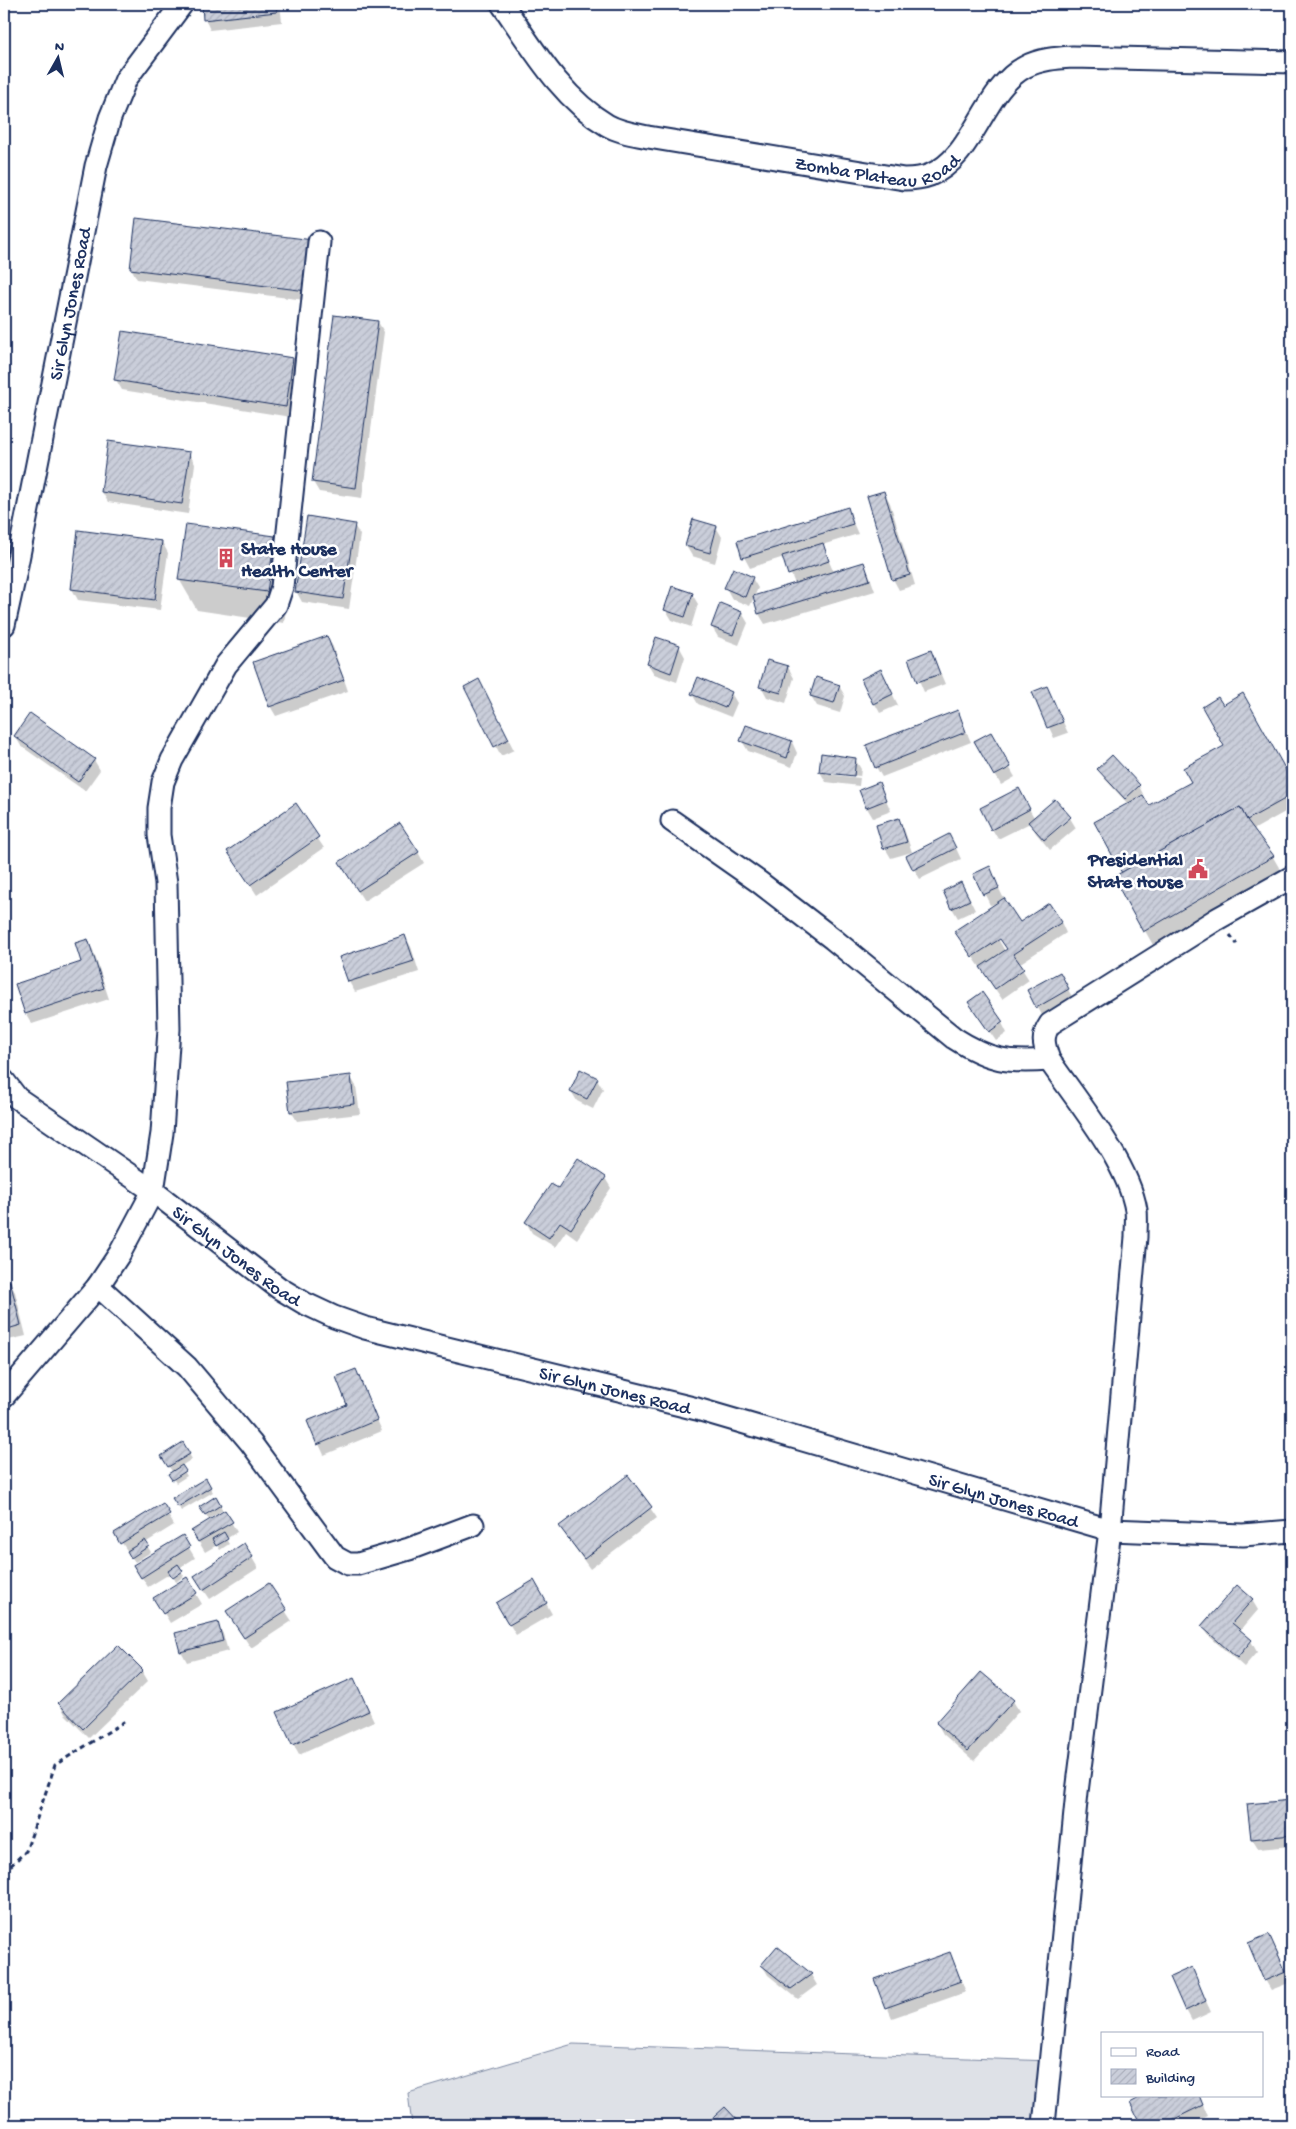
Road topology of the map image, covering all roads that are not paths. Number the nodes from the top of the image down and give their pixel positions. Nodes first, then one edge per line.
1 (182, 4) edge
2 (502, 4) edge
3 (1292, 62) edge
4 (319, 242) dead end
5 (4, 625) edge
6 (672, 821) dead end
7 (1292, 876) edge
8 (1050, 1060) junction
9 (4, 1081) edge
10 (154, 1191) junction
11 (98, 1286) junction
12 (4, 1396) edge
13 (473, 1525) dead end
14 (1110, 1530) junction
15 (1292, 1531) edge
16 (1044, 2125) edge

1 - 5 street, Sir Glyn Jones Road
2 - 3 street, Zomba Plateau Road
4 - 10 street
6 - 8 street
7 - 8 street
8 - 14 street
9 - 10 street, Sir Glyn Jones Road
10 - 11 street
10 - 14 street, Sir Glyn Jones Road
11 - 12 street
11 - 13 street
14 - 15 street, Sir Glyn Jones Road
14 - 16 street

